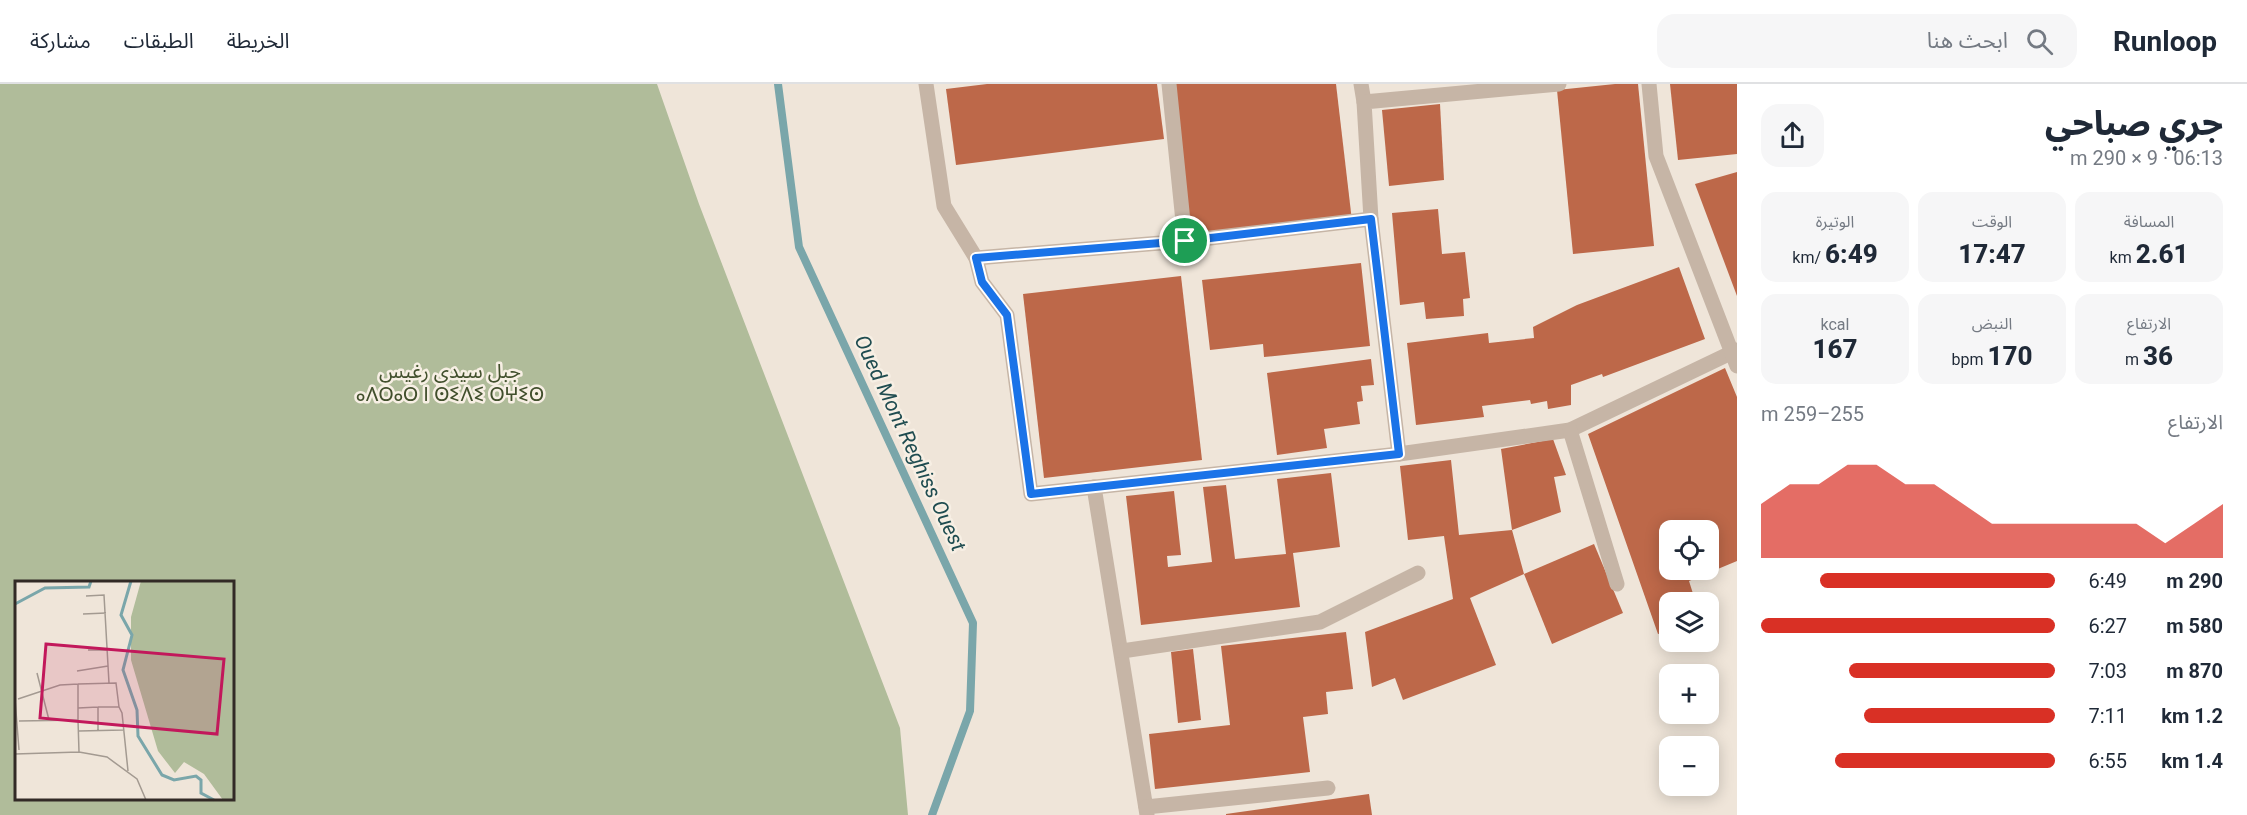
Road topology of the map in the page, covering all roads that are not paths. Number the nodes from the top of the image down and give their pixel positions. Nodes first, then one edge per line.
1 (926, 84) edge
2 (1169, 84) edge
3 (1361, 84) edge
4 (1559, 84) edge
5 (1649, 84) edge
6 (1364, 102) junction
7 (1371, 219) junction
8 (1185, 241) junction
9 (976, 258) junction
10 (1735, 356) edge
11 (1570, 430) junction
12 (1399, 454) junction
13 (1094, 487) junction
14 (1418, 573) dead end
15 (1617, 584) dead end
16 (1122, 651) junction
17 (1328, 788) dead end
18 (1146, 811) edge

1 - 9 street
2 - 8 street
3 - 6 street
4 - 6 street
5 - 10 street
6 - 7 street
7 - 8 street
7 - 12 street
8 - 9 street
9 - 13 street
10 - 11 street
11 - 12 street
11 - 15 street
12 - 13 street
13 - 16 street
14 - 16 street
16 - 18 street
17 - 18 street

